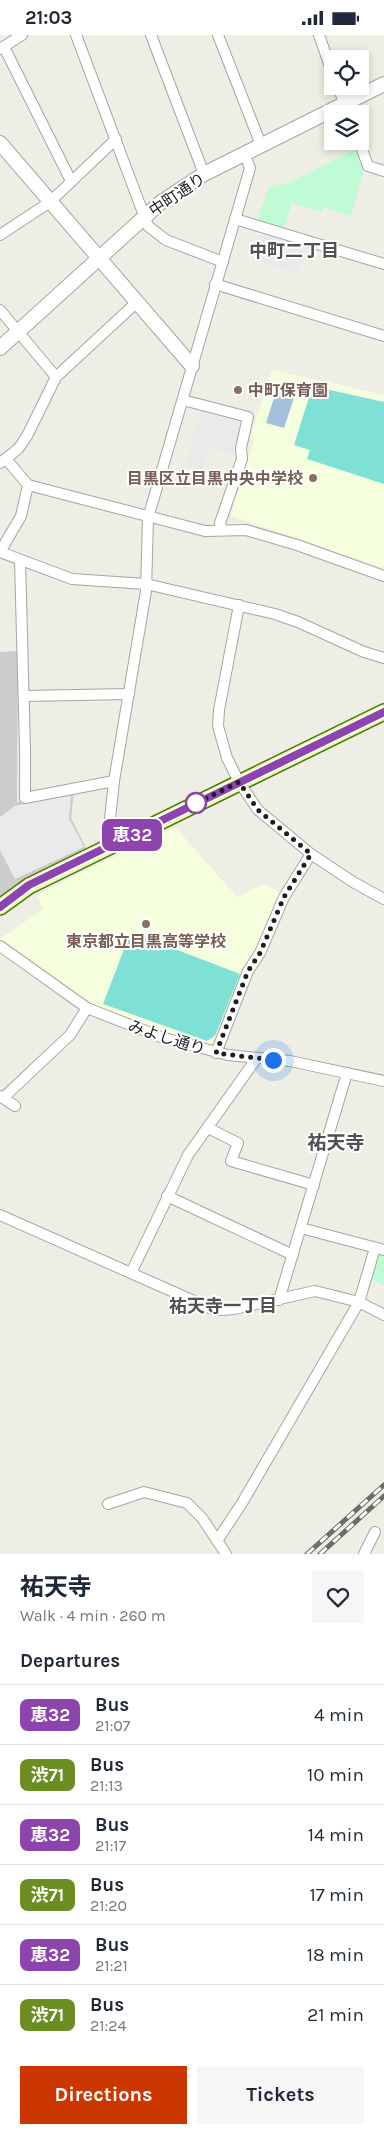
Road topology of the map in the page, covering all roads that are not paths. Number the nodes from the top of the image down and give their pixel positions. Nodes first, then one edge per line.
1 (22, 35) edge
2 (76, 35) edge
3 (151, 35) edge
4 (218, 35) edge
5 (319, 35) edge
6 (2, 48) edge
7 (324, 50) edge
8 (384, 84) edge
9 (353, 105) edge
10 (324, 119) edge
11 (116, 139) junction
12 (0, 143) edge
13 (262, 145) junction
14 (362, 150) edge
15 (244, 153) junction
16 (384, 171) edge
17 (204, 174) junction
18 (71, 181) junction
19 (50, 202) junction
20 (145, 215) junction
21 (235, 219) junction
22 (0, 235) edge
23 (98, 259) junction
24 (223, 262) junction
25 (384, 264) edge
26 (216, 284) junction
27 (136, 303) junction
28 (0, 310) edge
29 (18, 332) junction
30 (384, 336) edge
31 (0, 348) edge
32 (192, 366) junction
33 (56, 377) junction
34 (183, 400) junction
35 (3, 461) edge
36 (28, 485) junction
37 (148, 515) junction
38 (222, 530) junction
39 (0, 552) edge
40 (20, 560) junction
41 (384, 576) edge
42 (146, 584) junction
43 (239, 605) junction
44 (384, 658) edge
45 (129, 694) junction
46 (24, 696) junction
47 (384, 712) edge
48 (114, 781) junction
49 (239, 782) junction
50 (107, 847) junction
51 (311, 854) junction
52 (384, 899) edge
53 (0, 907) edge
54 (0, 946) edge
55 (87, 1008) junction
56 (216, 1053) junction
57 (256, 1059) junction
58 (348, 1073) junction
59 (384, 1081) edge
60 (1, 1097) edge
61 (15, 1106) dead end
62 (208, 1128) junction
63 (314, 1185) junction
64 (167, 1196) junction
65 (0, 1215) edge
66 (301, 1228) junction
67 (380, 1249) edge
68 (293, 1255) junction
69 (131, 1273) junction
70 (279, 1300) junction
71 (359, 1302) junction
72 (384, 1315) edge
73 (108, 1504) dead end
74 (375, 1532) dead end
75 (217, 1541) junction
76 (226, 1554) edge
77 (364, 1554) edge

1 - 6 street
2 - 11 street
3 - 17 street
4 - 13 street
5 - 7 street
6 - 18 street
8 - 9 street, 中町通り
10 - 13 street, 中町通り
11 - 18 street
11 - 20 street
12 - 19 street
13 - 15 street, 中町通り
14 - 16 street
15 - 17 street, 中町通り
15 - 21 street
17 - 20 street, 中町通り
18 - 19 street
19 - 22 street
19 - 23 street
20 - 23 street, 中町通り
20 - 24 street
21 - 24 street
21 - 25 street
23 - 27 street
23 - 29 street, 中町通り
24 - 26 street
26 - 30 street
26 - 32 street
27 - 32 street
27 - 33 street
28 - 29 street
29 - 31 street, 中町通り
29 - 33 street
32 - 34 street
33 - 35 street
34 - 37 street
34 - 38 street
35 - 36 street
36 - 37 street
36 - 39 street
37 - 38 street
37 - 42 street
38 - 41 street
39 - 40 street
40 - 42 street
40 - 46 street
42 - 43 street
42 - 45 street
43 - 44 street
43 - 49 street
45 - 46 street
45 - 48 street
46 - 48 street
47 - 49 main road
48 - 50 street
49 - 50 main road
49 - 51 street
50 - 53 main road
51 - 52 street
51 - 56 street
54 - 55 street, みよし通り
55 - 56 street, みよし通り
55 - 60 street
56 - 57 street, みよし通り
57 - 58 street, みよし通り
57 - 62 street
58 - 59 street, みよし通り
58 - 63 street
60 - 61 street
62 - 63 street
62 - 64 street
63 - 66 street
64 - 68 street
64 - 69 street
65 - 69 street
66 - 67 street
66 - 68 street
67 - 71 street
68 - 70 street
69 - 70 street
70 - 71 street
71 - 72 street
71 - 75 street
73 - 75 street
74 - 77 street
75 - 76 street

